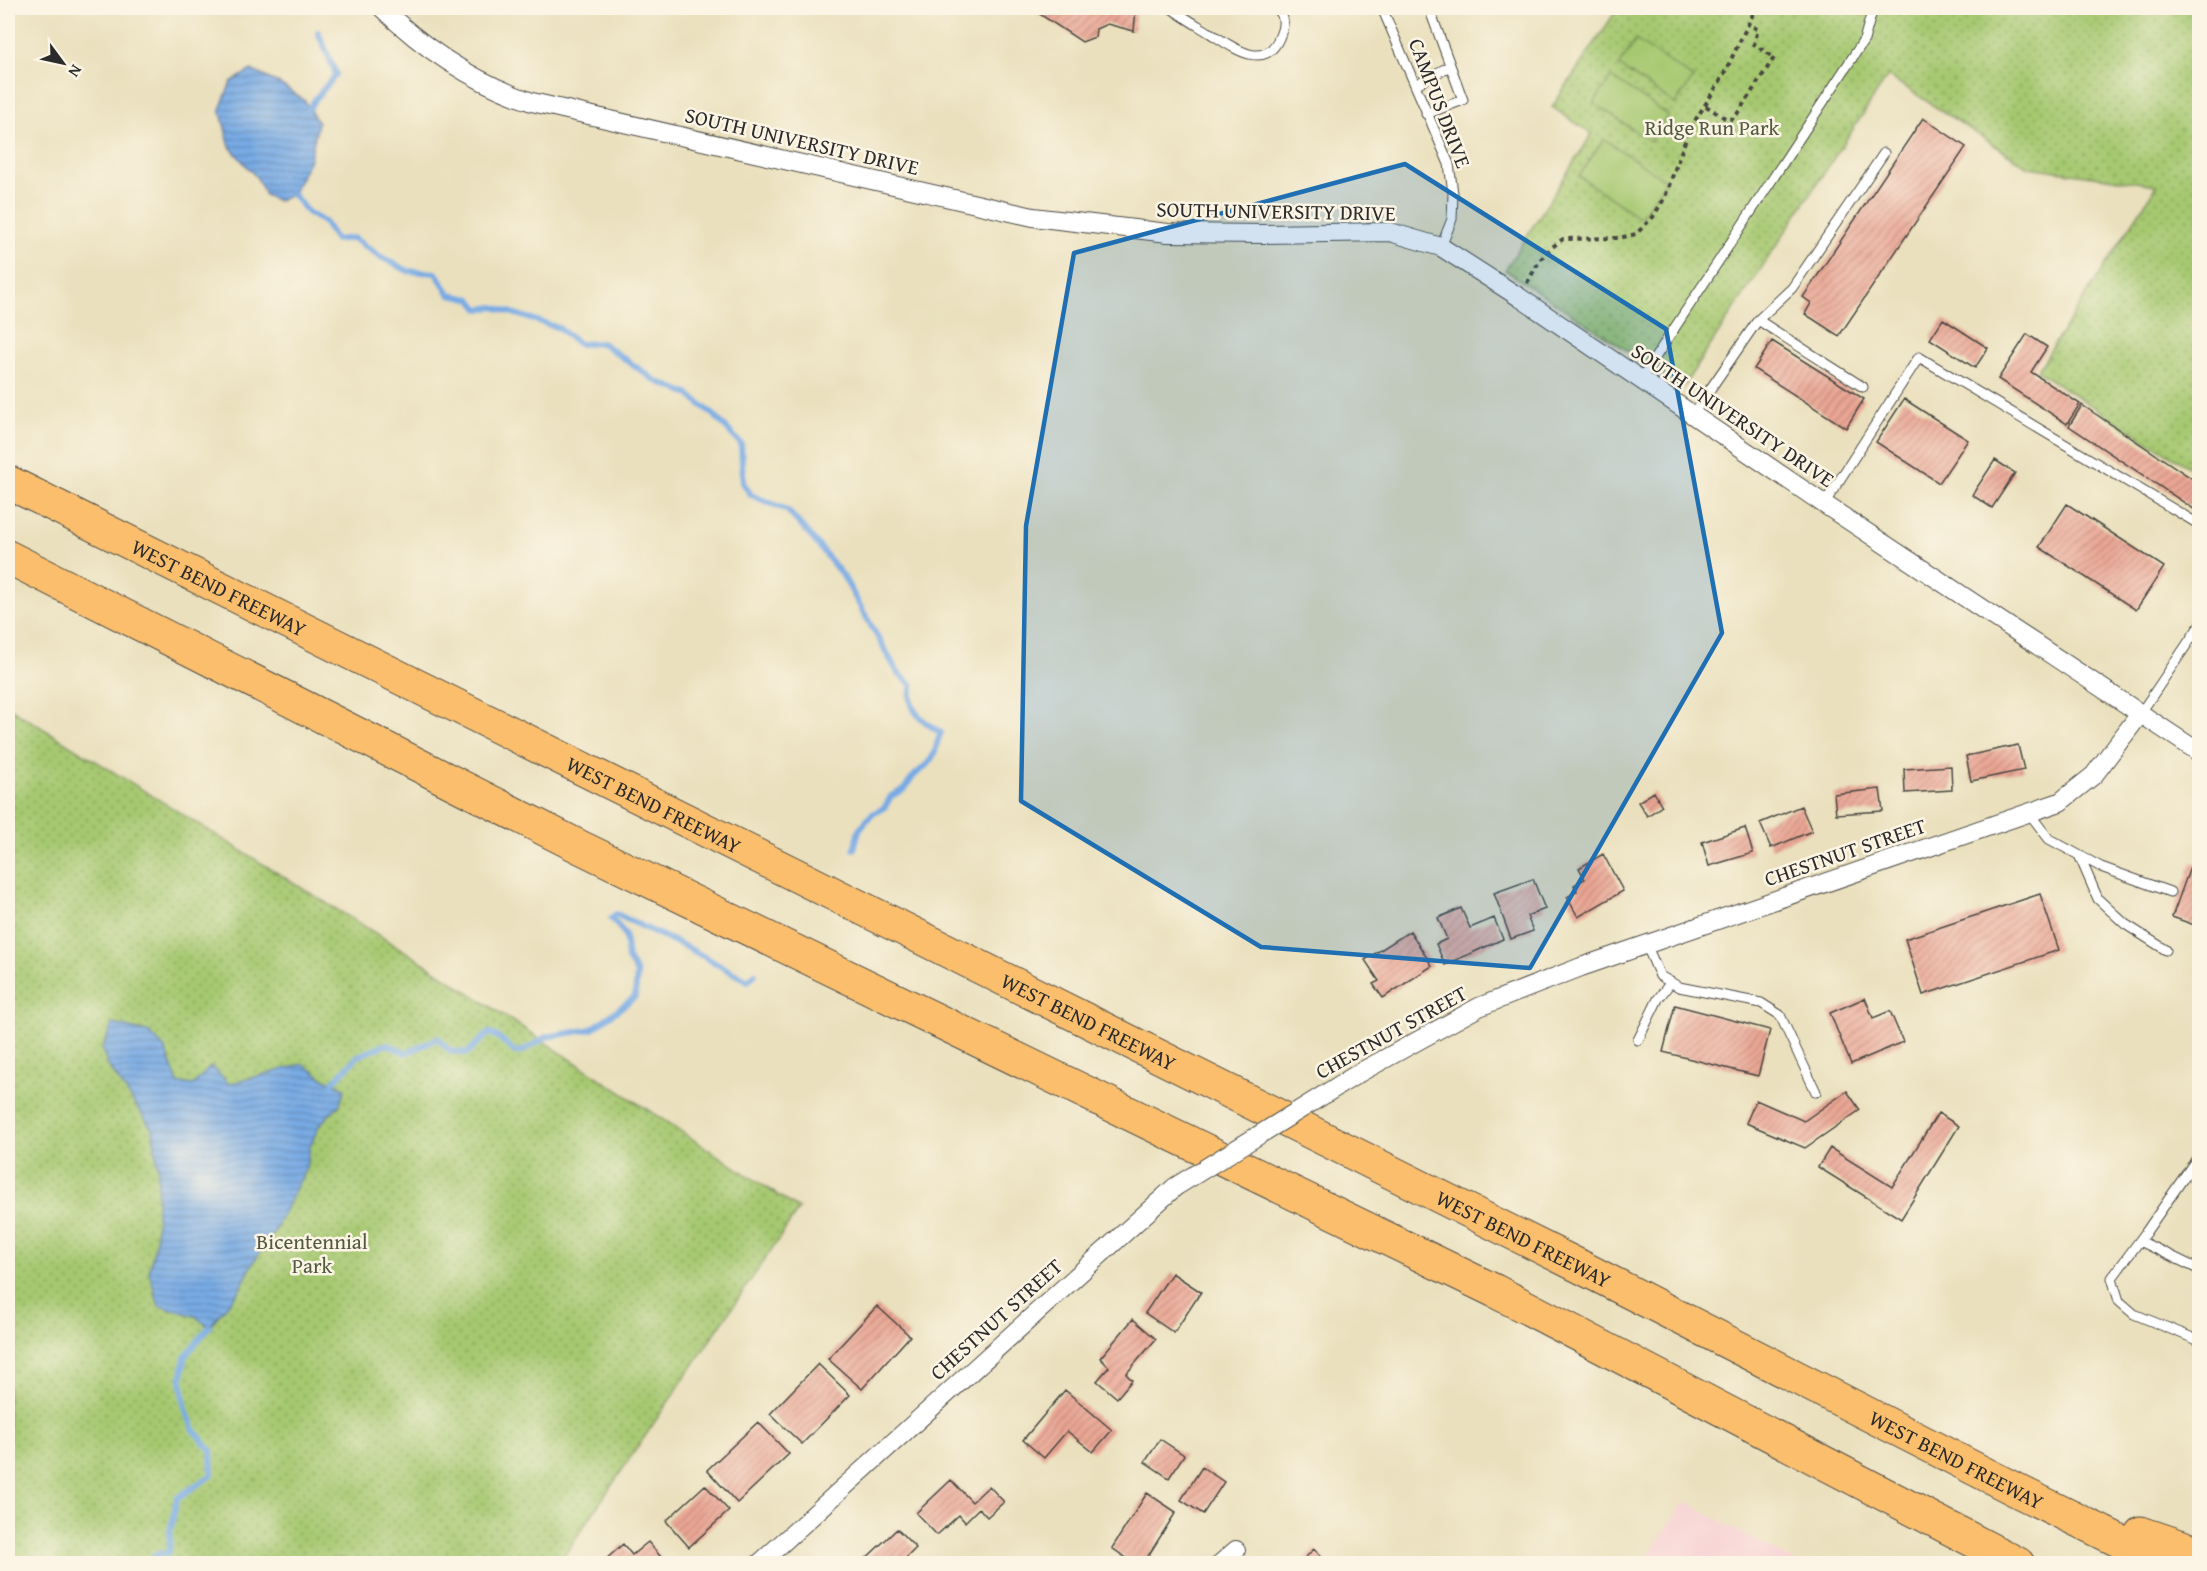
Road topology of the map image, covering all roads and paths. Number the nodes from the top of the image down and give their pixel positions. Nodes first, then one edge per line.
1 (382, 8) edge
2 (1171, 8) edge
3 (1277, 8) edge
4 (1382, 8) edge
5 (1429, 8) edge
6 (1756, 8) edge
7 (1873, 8) edge
8 (1748, 23) junction
9 (1450, 66) junction
10 (1415, 84) junction
11 (1706, 106) junction
12 (1426, 114) junction
13 (1884, 153) dead end
14 (1441, 247) junction
15 (1520, 297) junction
16 (1758, 320) junction
17 (1641, 379) junction
18 (1863, 387) dead end
19 (1693, 414) junction
20 (8, 482) edge
21 (1824, 504) junction
22 (2199, 525) edge
23 (8, 557) edge
24 (2199, 625) edge
25 (2140, 714) junction
26 (2199, 753) edge
27 (2029, 813) junction
28 (2079, 855) junction
29 (2170, 892) dead end
30 (1646, 944) junction
31 (2166, 950) dead end
32 (1671, 982) junction
33 (1638, 1040) dead end
34 (1816, 1092) dead end
35 (2199, 1154) edge
36 (2140, 1241) junction
37 (2199, 1270) edge
38 (2199, 1341) edge
39 (2022, 1493) junction
40 (1969, 1539) junction
41 (1236, 1550) dead end
42 (2199, 1552) edge
43 (759, 1563) edge
44 (1220, 1563) edge
45 (2009, 1563) edge
46 (2018, 1563) edge
47 (2166, 1563) edge

1 - 14 street, SOUTH UNIVERSITY DRIVE
2 - 3 lane
4 - 10 lane, CAMPUS DRIVE
5 - 9 lane
6 - 8 path
7 - 17 lane
8 - 11 path
8 - 11 path
9 - 10 lane
9 - 12 lane
10 - 12 lane, CAMPUS DRIVE
11 - 15 path
12 - 14 lane, CAMPUS DRIVE
13 - 16 lane
14 - 15 street, SOUTH UNIVERSITY DRIVE
15 - 17 street, SOUTH UNIVERSITY DRIVE
16 - 18 lane
16 - 19 lane
17 - 19 street, SOUTH UNIVERSITY DRIVE
19 - 21 street, SOUTH UNIVERSITY DRIVE
20 - 39 highway, WEST BEND FREEWAY
21 - 22 lane
21 - 25 street, SOUTH UNIVERSITY DRIVE
23 - 40 highway
24 - 25 lane
25 - 26 street, SOUTH UNIVERSITY DRIVE
25 - 27 street, CHESTNUT STREET
27 - 28 lane
27 - 30 street, CHESTNUT STREET
28 - 29 lane
28 - 31 lane
30 - 32 lane
30 - 43 street, CHESTNUT STREET, bridge
32 - 33 lane
32 - 34 lane
35 - 36 lane
36 - 37 lane
36 - 38 lane
39 - 42 highway
39 - 47 highway, WEST BEND FREEWAY
40 - 45 highway
40 - 46 highway
41 - 44 street

